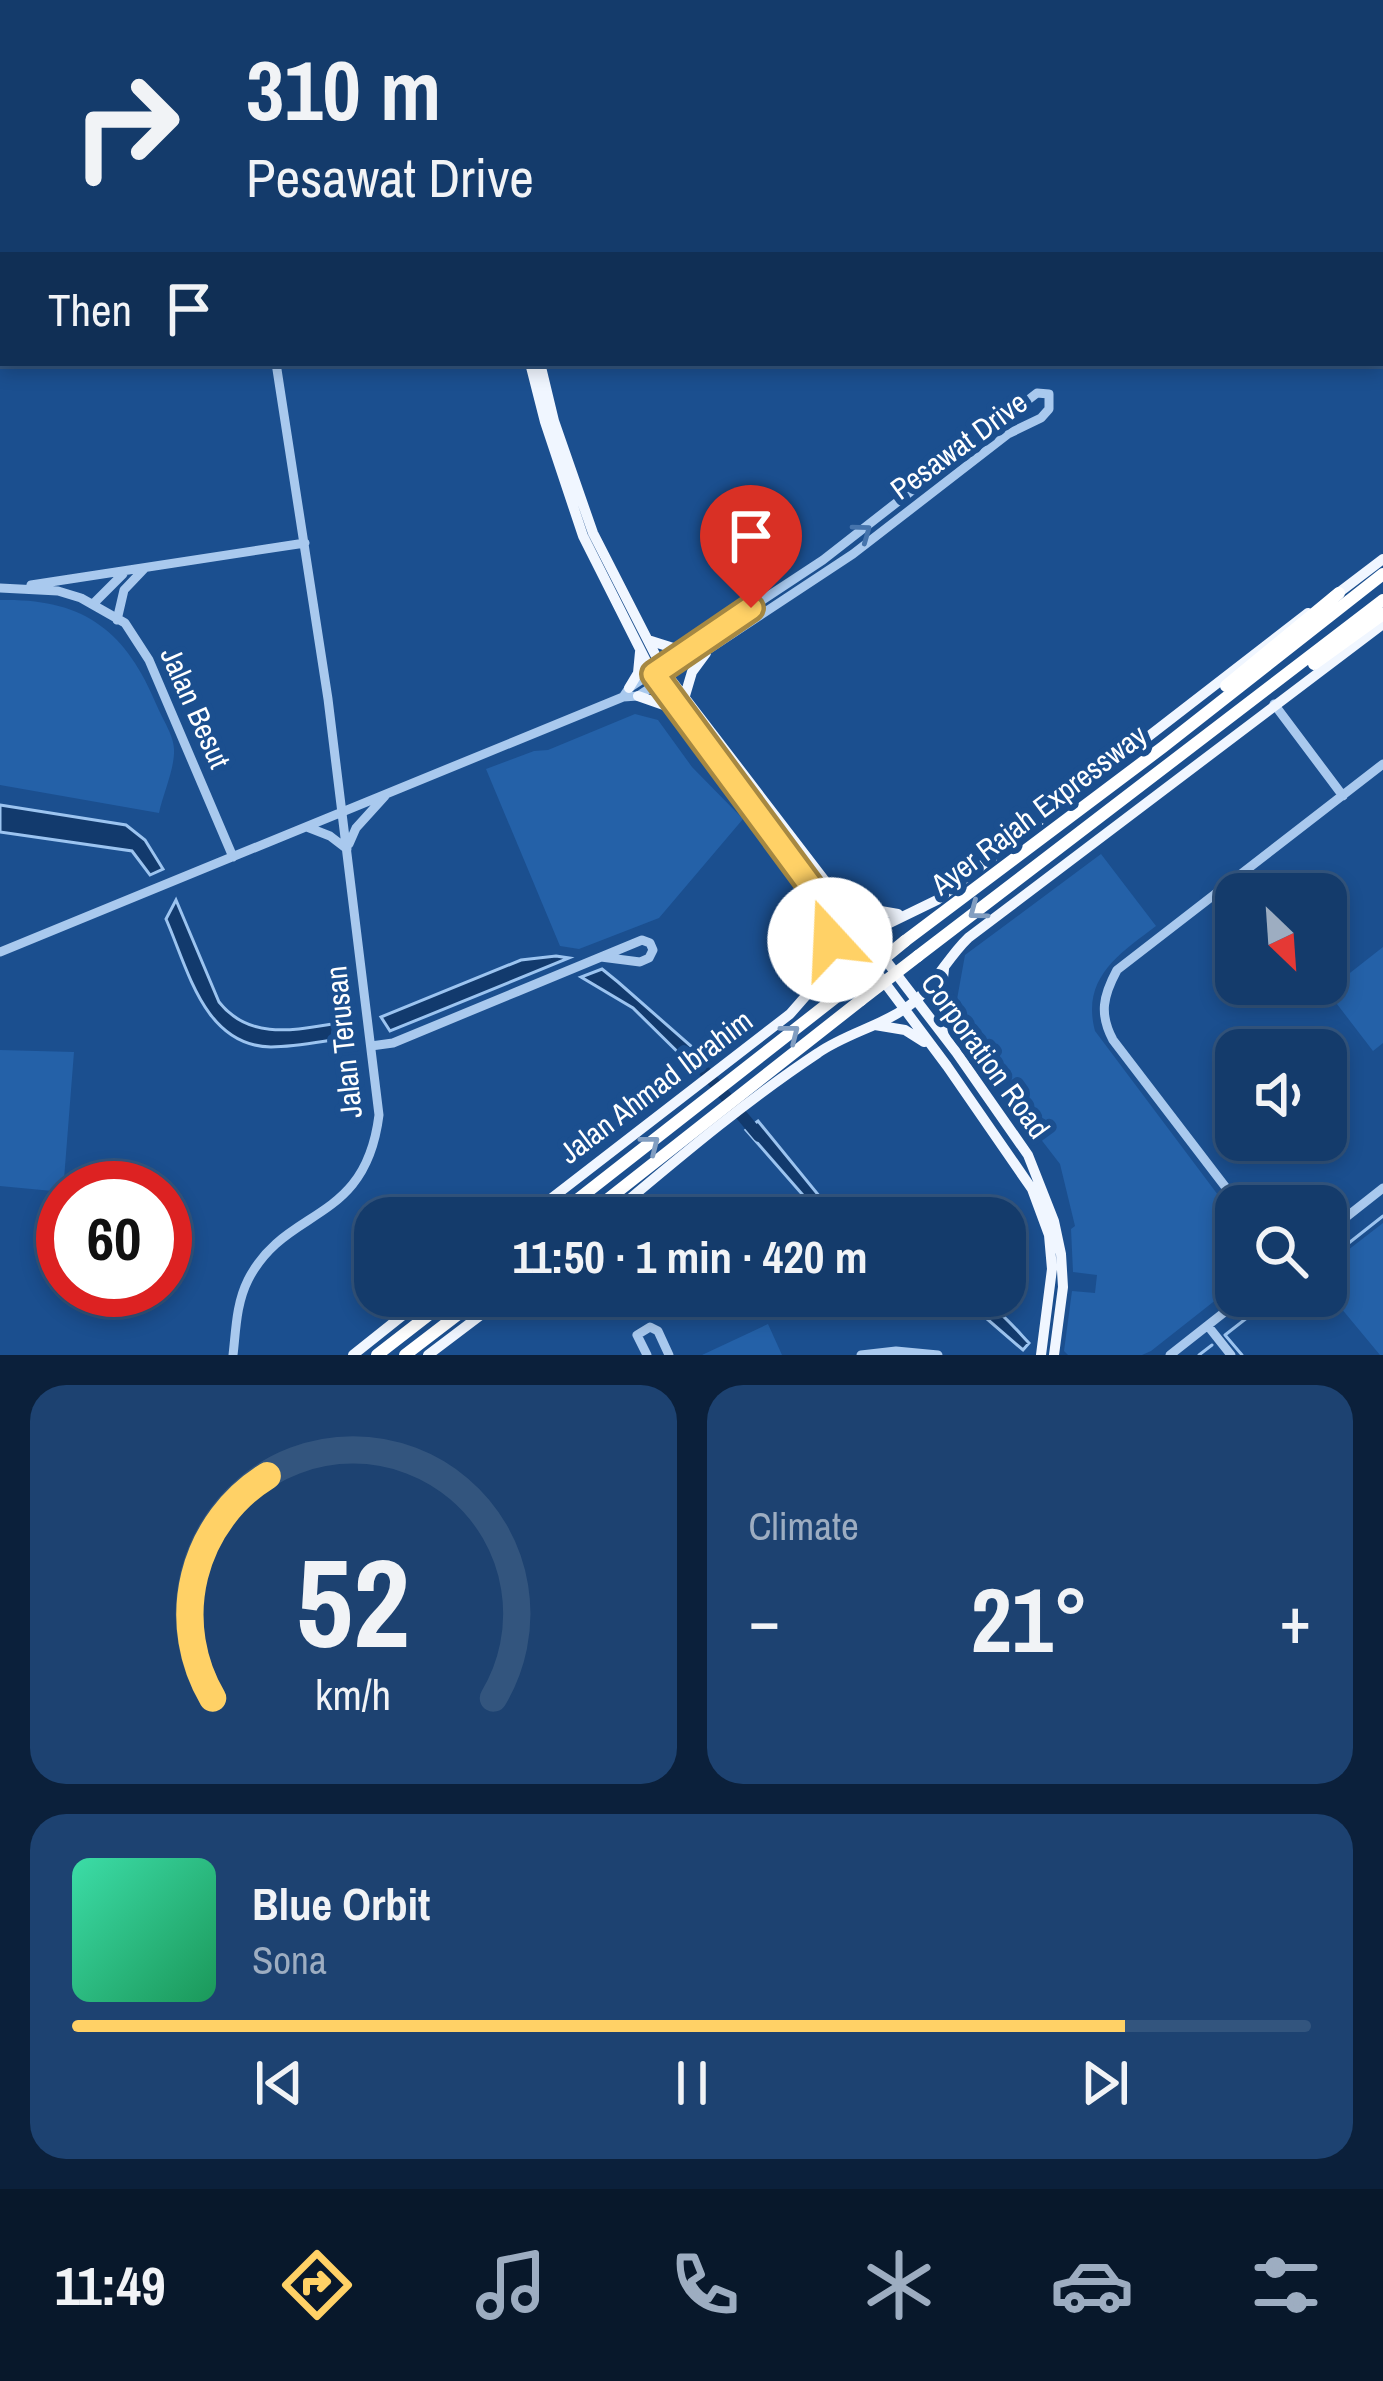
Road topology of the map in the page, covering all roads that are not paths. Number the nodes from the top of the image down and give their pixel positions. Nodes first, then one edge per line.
1 (276, 366) edge
2 (531, 366) edge
3 (541, 366) edge
4 (305, 543) junction
5 (1383, 559) edge
6 (1383, 574) edge
7 (129, 576) junction
8 (0, 588) edge
9 (17, 588) junction
10 (1339, 593) junction
11 (1383, 600) edge
12 (97, 606) junction
13 (1383, 614) edge
14 (117, 620) junction
15 (1383, 624) edge
16 (646, 638) junction
17 (640, 651) junction
18 (686, 652) junction
19 (706, 653) junction
20 (661, 676) junction
21 (630, 694) junction
22 (1274, 704) junction
23 (682, 705) junction
24 (1212, 706) junction
25 (1237, 713) junction
26 (1383, 764) edge
27 (388, 793) junction
28 (1342, 796) junction
29 (341, 812) junction
30 (307, 827) junction
31 (347, 849) junction
32 (233, 857) junction
33 (821, 900) junction
34 (843, 904) junction
35 (909, 914) junction
36 (860, 939) junction
37 (0, 952) edge
38 (601, 957) junction
39 (945, 959) junction
40 (821, 983) junction
41 (916, 1000) junction
42 (904, 1010) junction
43 (874, 1025) junction
44 (371, 1046) junction
45 (931, 1048) junction
46 (956, 1052) junction
47 (729, 1072) junction
48 (748, 1097) junction
49 (726, 1114) junction
50 (1224, 1185) edge
51 (1383, 1188) edge
52 (553, 1197) edge
53 (581, 1197) edge
54 (613, 1197) edge
55 (631, 1197) edge
56 (1347, 1216) edge
57 (400, 1317) edge
58 (427, 1317) edge
59 (454, 1317) edge
60 (479, 1317) edge
61 (1219, 1317) edge
62 (1208, 1326) junction
63 (233, 1355) edge
64 (352, 1355) edge
65 (377, 1355) edge
66 (404, 1355) edge
67 (428, 1355) edge
68 (647, 1355) edge
69 (669, 1355) edge
70 (861, 1355) edge
71 (938, 1355) edge
72 (1041, 1355) edge
73 (1054, 1355) edge
74 (1170, 1355) edge
75 (1231, 1355) edge

1 - 4 street, Jalan Terusan
2 - 17 main road
3 - 16 main road
4 - 7 street
4 - 29 street, Jalan Terusan
5 - 10 main road, Jalan Ahmad Ibrahim
6 - 24 highway, Ayer Rajah Expressway
7 - 9 street, Jalan Besut
7 - 12 street
7 - 14 street
8 - 9 street, Jalan Besut
9 - 12 street, Jalan Besut
10 - 24 highway
10 - 35 main road, Jalan Ahmad Ibrahim
11 - 25 highway, Ayer Rajah Expressway
12 - 14 street, Jalan Besut
13 - 25 highway
14 - 32 street, Jalan Besut
15 - 22 main road
16 - 18 main road
16 - 20 main road
17 - 20 main road
17 - 21 main road
18 -> 19 street, Pesawat Drive
18 - 20 street, Pesawat Drive
19 - 20 street, Pesawat Drive
19 - 23 main road
20 - 21 street
20 - 23 main road
21 - 23 main road
21 - 27 street
22 - 28 street
22 - 39 main road
23 - 33 main road
23 - 34 main road
47 -> 24 highway, Ayer Rajah Expressway, bridge
25 -> 48 highway, Ayer Rajah Expressway, bridge
26 - 28 street
27 - 29 street
27 - 31 street
28 - 50 street
29 - 30 street
29 - 31 street, Jalan Terusan
30 - 31 street
30 - 32 street
31 - 44 street, Jalan Terusan
32 - 37 street
33 - 36 main road
33 - 40 main road
34 - 35 main road
34 - 36 main road
35 - 36 main road, Jalan Ahmad Ibrahim
36 - 40 main road, Jalan Ahmad Ibrahim
36 - 41 main road, Corporation Road
36 - 42 main road, Corporation Road
38 - 38 street
38 - 44 street
39 - 41 main road
39 - 46 main road
40 - 47 main road, Jalan Ahmad Ibrahim
41 - 42 main road
41 - 46 main road, Corporation Road
42 - 43 main road
42 - 45 main road, Corporation Road
43 - 45 main road
43 - 48 main road
44 - 63 street, Jalan Terusan
45 - 72 main road, Corporation Road
46 - 73 main road, Corporation Road
47 - 52 main road, Jalan Ahmad Ibrahim
53 -> 47 highway, Ayer Rajah Expressway
48 - 49 highway, Ayer Rajah Expressway
49 - 54 highway, Ayer Rajah Expressway
49 - 55 main road
51 - 56 street
57 - 64 main road
58 - 65 highway
59 - 66 highway
60 - 67 main road
61 - 62 street
62 - 74 street
62 - 75 street
68 - 69 street
70 - 71 street

